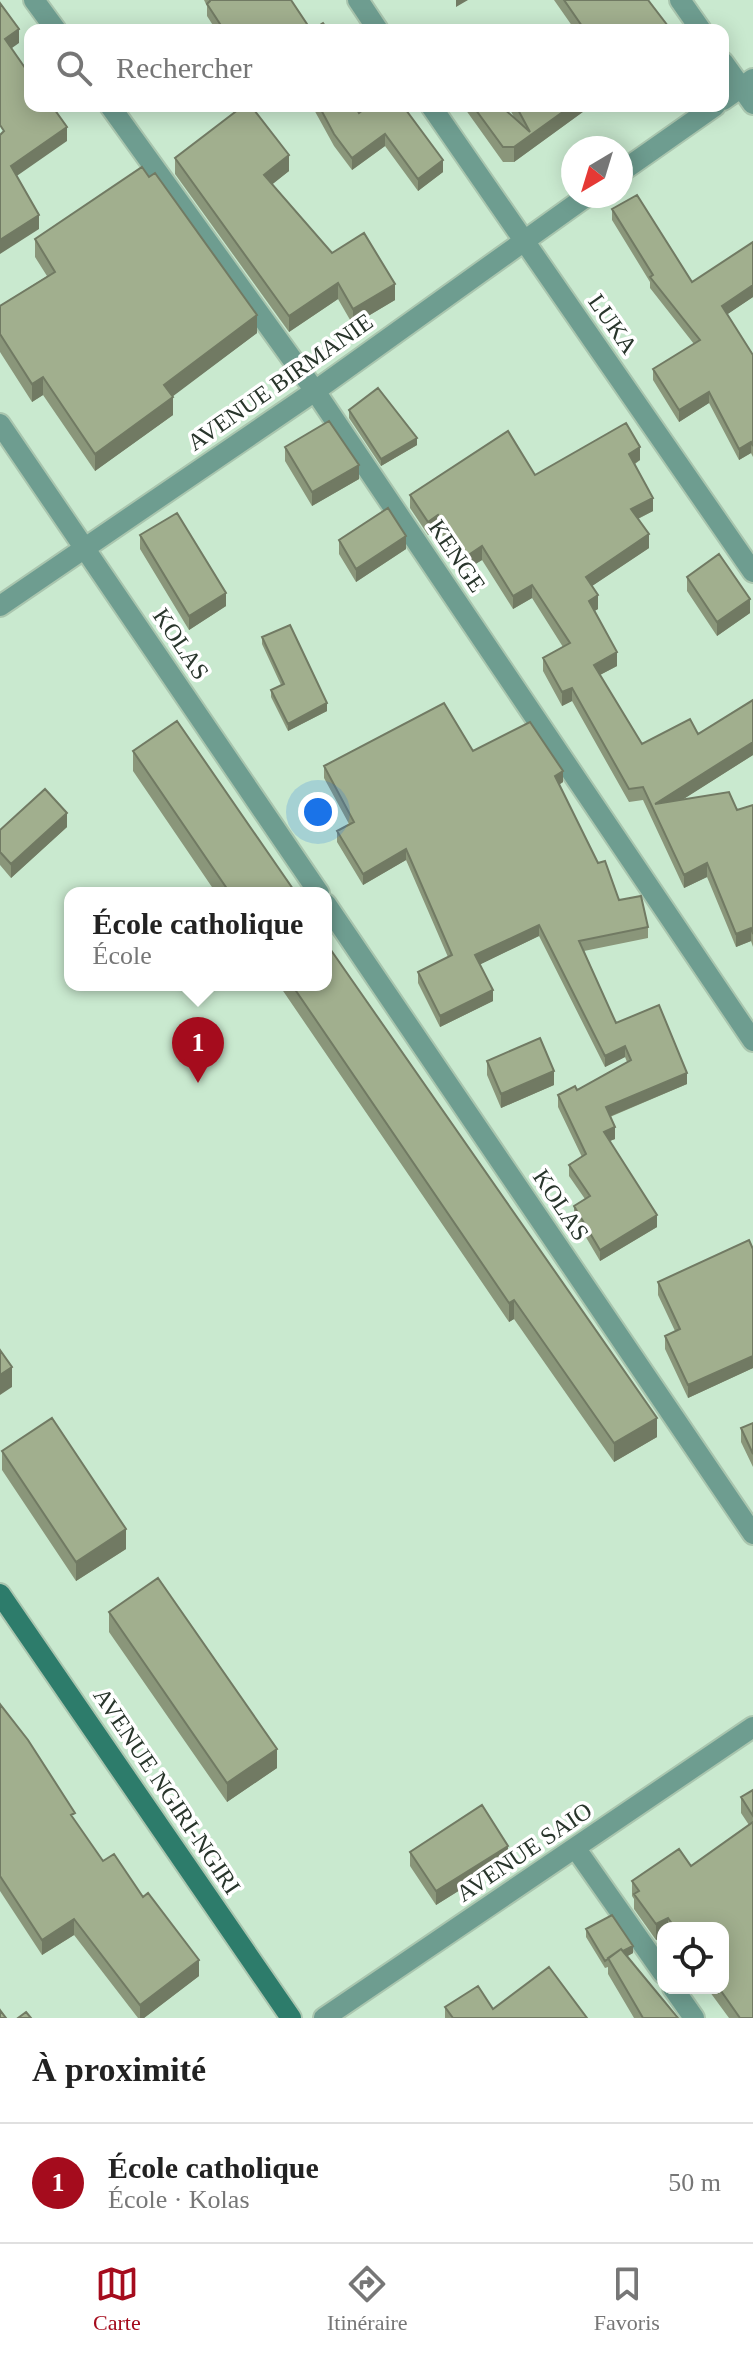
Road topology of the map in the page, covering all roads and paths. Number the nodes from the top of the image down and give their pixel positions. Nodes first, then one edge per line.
1 (34, 0) edge
2 (358, 0) edge
3 (680, 0) edge
4 (52, 24) edge
5 (374, 24) edge
6 (697, 24) edge
7 (729, 68) edge
8 (749, 90) edge
9 (729, 98) edge
10 (114, 112) edge
11 (435, 112) edge
12 (706, 112) edge
13 (633, 164) edge
14 (570, 208) edge
15 (523, 241) junction
16 (315, 391) junction
17 (0, 424) edge
18 (85, 547) junction
19 (753, 572) edge
20 (0, 606) edge
21 (315, 887) edge
22 (332, 913) edge
23 (753, 1041) edge
24 (753, 1534) edge
25 (0, 1594) edge
26 (753, 1727) edge
27 (576, 1849) junction
28 (657, 1964) edge
29 (677, 1994) edge
30 (291, 2018) edge
31 (324, 2018) edge
32 (694, 2018) edge

1 - 4 street
2 - 5 street
3 - 6 street
7 - 8 street
8 - 9 street
10 - 16 street, KENGE
11 - 15 street, LUKA
12 - 13 street
14 - 15 street, AVENUE BIRMANIE
15 - 16 street, AVENUE BIRMANIE
15 - 19 street, LUKA
16 - 18 street, AVENUE BIRMANIE
16 - 23 street, KENGE
17 - 18 street, KOLAS
18 - 20 street, AVENUE BIRMANIE
18 - 21 street, KOLAS
22 - 24 street, KOLAS
25 - 30 street, AVENUE NGIRI-NGIRI
26 - 27 street, AVENUE SAIO
27 - 28 street
27 - 31 street, AVENUE SAIO
29 - 32 street

